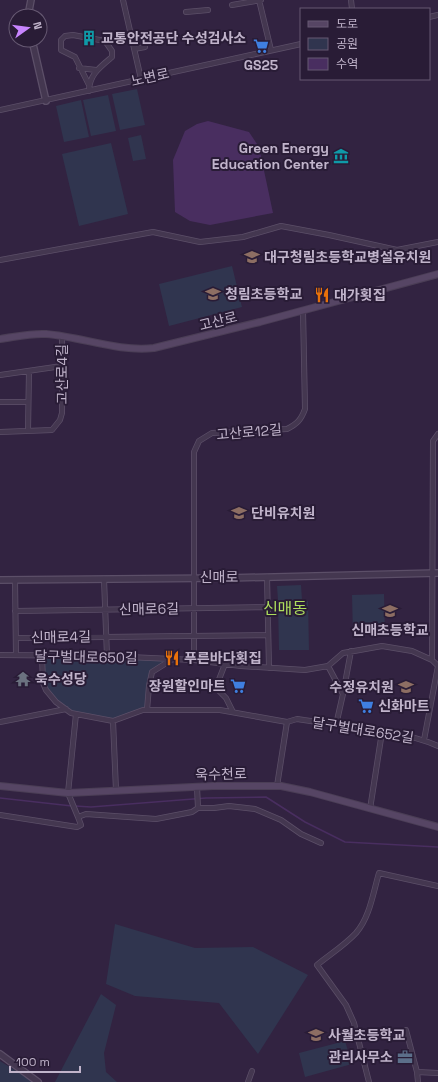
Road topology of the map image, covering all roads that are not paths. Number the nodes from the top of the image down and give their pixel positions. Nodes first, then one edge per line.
1 (124, 0) edge
2 (259, 0) edge
3 (262, 0) edge
4 (232, 5) dead end
5 (208, 10) dead end
6 (186, 12) dead end
7 (300, 44) edge
8 (145, 47) dead end
9 (34, 48) edge
10 (134, 49) junction
11 (271, 50) junction
12 (79, 68) junction
13 (96, 70) junction
14 (141, 79) junction
15 (89, 85) junction
16 (89, 92) junction
17 (46, 101) junction
18 (0, 110) edge
19 (438, 242) edge
20 (0, 260) edge
21 (438, 274) edge
22 (303, 310) junction
23 (62, 336) junction
24 (0, 339) edge
25 (62, 366) junction
26 (29, 371) junction
27 (0, 375) edge
28 (0, 402) edge
29 (28, 402) junction
30 (28, 431) junction
31 (0, 432) edge
32 (438, 434) edge
33 (436, 573) edge
34 (267, 577) junction
35 (195, 578) junction
36 (104, 579) junction
37 (0, 580) edge
38 (14, 580) junction
39 (267, 607) junction
40 (194, 608) junction
41 (432, 608) junction
42 (438, 608) edge
43 (105, 610) junction
44 (15, 611) junction
45 (267, 635) junction
46 (194, 636) junction
47 (106, 637) junction
48 (16, 638) junction
49 (351, 651) junction
50 (16, 655) junction
51 (0, 656) edge
52 (42, 656) junction
53 (107, 656) junction
54 (171, 660) junction
55 (194, 660) junction
56 (432, 660) junction
57 (226, 664) junction
58 (328, 666) junction
59 (438, 666) edge
60 (269, 668) junction
61 (343, 694) junction
62 (66, 709) junction
63 (147, 710) junction
64 (233, 712) junction
65 (76, 714) junction
66 (113, 721) junction
67 (0, 722) edge
68 (287, 722) junction
69 (336, 725) junction
70 (382, 732) junction
71 (424, 740) junction
72 (438, 746) edge
73 (0, 786) edge
74 (277, 786) junction
75 (197, 787) junction
76 (116, 790) junction
77 (68, 793) junction
78 (198, 808) junction
79 (370, 809) junction
80 (0, 815) edge
81 (78, 817) junction
82 (438, 827) edge
83 (321, 843) dead end
84 (438, 886) edge
85 (406, 1030) dead end
86 (0, 1054) edge
87 (252, 1071) dead end
88 (417, 1072) junction
89 (438, 1073) edge
90 (38, 1082) edge
91 (248, 1082) edge
92 (369, 1082) edge
93 (418, 1082) edge

1 - 10 street
2 - 3 street
2 - 4 street
2 - 11 street
5 - 6 street
7 - 11 street, 노변로
8 - 10 street
9 - 17 street
10 - 14 street
11 - 14 street, 노변로
12 - 13 street
12 - 13 street
12 - 15 street
13 - 15 street
14 - 16 street, 노변로
15 - 16 street
16 - 17 street, 노변로
17 - 18 street, 노변로
19 - 20 street
21 - 22 main road, 고산로
22 - 23 main road, 고산로
22 - 35 street, 고산로12길
23 - 24 main road, 고산로
23 - 25 street, 고산로4길
25 - 26 street
25 - 30 street, 고산로4길
26 - 27 street
26 - 29 street
28 - 29 street
29 - 30 street
30 - 31 street, 고산로4길
32 - 33 street
33 - 34 street, 신매로
33 - 41 street
34 - 35 street, 신매로
34 - 39 street
35 - 36 street, 신매로
35 - 40 street, 신매로6길
36 - 38 street, 신매로
36 - 43 street, 신매로4길
37 - 38 street, 신매로
38 - 44 street
39 - 40 street
39 - 45 street
40 - 43 street, 신매로6길
40 - 46 street, 신매로6길
41 - 42 street
41 - 56 street
43 - 44 street, 신매로4길
43 - 47 street, 신매로4길
44 - 48 street
45 - 46 street
45 - 60 street
46 - 47 street, 신매로6길
46 - 55 street, 신매로6길
47 - 48 street, 신매로4길
47 - 53 street, 신매로4길
48 - 50 street
49 - 56 street, 달구벌대로650길
49 - 58 street, 달구벌대로650길
49 - 61 street
50 - 51 street, 달구벌대로650길
50 - 52 street, 달구벌대로650길
52 - 53 street, 달구벌대로650길
52 - 62 street, 달구벌대로652길
53 - 54 street, 달구벌대로650길
54 - 55 street, 달구벌대로650길
54 - 63 street, 달구벌대로650길
55 - 57 street, 달구벌대로650길
56 - 59 street, 달구벌대로650길
57 - 60 street, 달구벌대로650길
57 - 64 street
58 - 60 street, 달구벌대로650길
58 - 61 street
59 - 71 street
61 - 69 street
62 - 65 street, 달구벌대로652길
62 - 67 street
63 - 64 street, 달구벌대로652길
63 - 66 street, 달구벌대로652길
64 - 68 street, 달구벌대로652길
65 - 66 street, 달구벌대로652길
65 - 77 street
66 - 76 street
68 - 69 street, 달구벌대로652길
68 - 74 street
69 - 70 street, 달구벌대로652길
70 - 71 street, 달구벌대로652길
70 - 79 street
71 - 72 street, 달구벌대로652길
73 - 77 main road, 욱수천로
74 - 75 main road, 욱수천로
74 - 79 main road, 욱수천로
75 - 76 main road, 욱수천로
75 - 78 street
76 - 77 main road, 욱수천로
77 - 81 street
78 - 81 street
78 - 83 street
79 - 82 main road, 욱수천로
80 - 81 street
84 - 92 street
85 - 88 street
86 - 90 street
87 - 91 street
88 - 89 street
88 - 93 street

